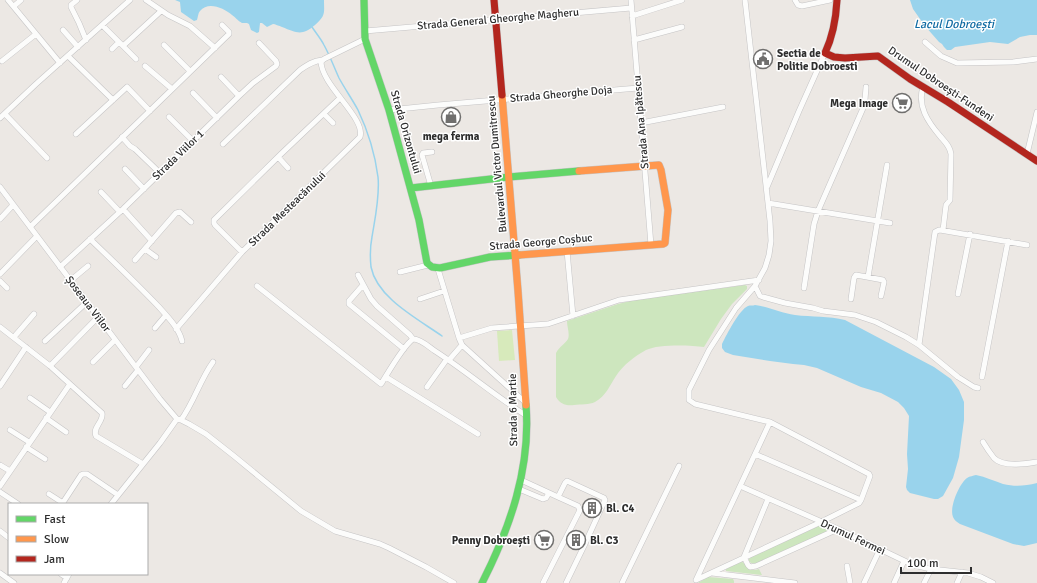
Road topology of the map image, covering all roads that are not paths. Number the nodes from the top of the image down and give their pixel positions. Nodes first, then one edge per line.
1 (8, 0) edge
2 (21, 0) edge
3 (77, 0) edge
4 (130, 0) edge
5 (146, 0) edge
6 (364, 0) edge
7 (494, 0) edge
8 (630, 0) edge
9 (682, 0) edge
10 (745, 0) edge
11 (795, 0) edge
12 (830, 0) edge
13 (837, 0) edge
14 (14, 6) junction
15 (631, 8) junction
16 (161, 11) junction
17 (632, 16) junction
18 (495, 19) junction
19 (102, 25) junction
20 (222, 25) dead end
21 (682, 27) dead end
22 (63, 30) dead end
23 (365, 31) junction
24 (36, 34) junction
25 (365, 39) junction
26 (86, 40) junction
27 (634, 40) junction
28 (925, 42) dead end
29 (259, 43) dead end
30 (121, 44) junction
31 (164, 45) dead end
32 (78, 47) junction
33 (215, 48) junction
34 (112, 49) dead end
35 (825, 54) junction
36 (68, 56) junction
37 (136, 59) dead end
38 (323, 59) junction
39 (1037, 59) edge
40 (2, 61) dead end
41 (60, 63) junction
42 (145, 66) dead end
43 (190, 71) junction
44 (221, 77) dead end
45 (866, 87) dead end
46 (923, 87) junction
47 (638, 88) junction
48 (172, 89) junction
49 (193, 93) dead end
50 (240, 96) junction
51 (340, 98) junction
52 (502, 99) junction
53 (114, 100) junction
54 (723, 107) dead end
55 (389, 110) junction
56 (150, 111) junction
57 (1037, 112) edge
58 (5, 114) junction
59 (324, 114) junction
60 (169, 117) dead end
61 (0, 118) edge
62 (216, 118) junction
63 (334, 123) dead end
64 (641, 123) junction
65 (76, 134) dead end
66 (122, 137) junction
67 (193, 141) junction
68 (223, 144) dead end
69 (432, 152) dead end
70 (1027, 154) junction
71 (278, 157) junction
72 (47, 158) dead end
73 (1037, 161) edge
74 (886, 165) dead end
75 (645, 166) junction
76 (288, 168) dead end
77 (125, 169) dead end
78 (160, 173) junction
79 (509, 177) junction
80 (431, 186) junction
81 (0, 187) edge
82 (411, 188) junction
83 (766, 188) junction
84 (144, 189) junction
85 (101, 192) dead end
86 (768, 203) junction
87 (13, 205) junction
88 (121, 210) junction
89 (818, 211) junction
90 (0, 219) edge
91 (878, 221) junction
92 (192, 222) dead end
93 (890, 223) dead end
94 (30, 226) junction
95 (943, 230) junction
96 (970, 234) junction
97 (37, 236) junction
98 (90, 239) junction
99 (152, 241) junction
100 (1008, 241) junction
101 (651, 245) junction
102 (1027, 245) dead end
103 (145, 249) junction
104 (567, 251) junction
105 (242, 252) junction
106 (516, 255) junction
107 (156, 257) dead end
108 (135, 260) dead end
109 (88, 266) dead end
110 (60, 267) junction
111 (433, 267) junction
112 (400, 272) dead end
113 (0, 274) edge
114 (358, 275) dead end
115 (868, 277) junction
116 (759, 280) junction
117 (0, 281) edge
118 (70, 281) junction
119 (363, 285) junction
120 (257, 286) dead end
121 (755, 286) junction
122 (7, 288) dead end
123 (804, 288) dead end
124 (444, 291) junction
125 (958, 294) dead end
126 (881, 296) dead end
127 (420, 299) dead end
128 (851, 299) dead end
129 (87, 302) junction
130 (34, 314) dead end
131 (166, 315) junction
132 (98, 316) junction
133 (573, 316) junction
134 (521, 325) junction
135 (0, 327) edge
136 (154, 328) dead end
137 (176, 329) junction
138 (14, 337) junction
139 (459, 338) junction
140 (413, 339) junction
141 (115, 340) junction
142 (45, 341) dead end
143 (182, 341) dead end
144 (462, 345) junction
145 (919, 345) junction
146 (26, 347) junction
147 (404, 349) junction
148 (149, 350) dead end
149 (448, 359) junction
150 (93, 362) dead end
151 (213, 362) dead end
152 (50, 366) junction
153 (137, 368) junction
154 (386, 377) junction
155 (982, 377) dead end
156 (70, 384) junction
157 (0, 386) edge
158 (125, 386) dead end
159 (427, 387) dead end
160 (978, 388) dead end
161 (30, 398) dead end
162 (526, 403) junction
163 (50, 412) junction
164 (527, 416) junction
165 (46, 418) junction
166 (179, 420) junction
167 (770, 422) junction
168 (10, 430) dead end
169 (66, 432) dead end
170 (478, 434) dead end
171 (983, 442) dead end
172 (28, 444) junction
173 (755, 454) junction
174 (45, 459) dead end
175 (1037, 462) edge
176 (143, 464) junction
177 (0, 465) edge
178 (679, 466) dead end
179 (10, 471) junction
180 (521, 480) junction
181 (0, 486) edge
182 (740, 486) junction
183 (519, 489) junction
184 (0, 492) edge
185 (549, 493) junction
186 (49, 494) dead end
187 (118, 495) junction
188 (558, 497) junction
189 (768, 499) junction
190 (862, 500) junction
191 (16, 503) edge
192 (63, 503) edge
193 (112, 503) edge
194 (821, 522) junction
195 (838, 529) junction
196 (880, 549) junction
197 (744, 557) junction
198 (904, 561) junction
199 (847, 566) dead end
200 (931, 569) junction
201 (962, 572) junction
202 (0, 573) edge
203 (711, 573) junction
204 (746, 577) junction
205 (986, 581) edge
206 (695, 582) edge
207 (14, 583) edge
208 (454, 583) edge
209 (482, 583) edge
210 (543, 583) edge
211 (566, 583) edge
212 (622, 583) edge
213 (745, 583) edge
214 (795, 583) edge
215 (850, 583) edge
216 (864, 583) edge
217 (894, 583) edge
218 (924, 583) edge
219 (957, 583) edge
220 (993, 583) edge

1 - 14 street
2 - 14 street
3 - 26 street
4 - 19 street
5 - 16 street
6 - 23 street, Strada Orizontului
7 - 18 street, Bulevardul Victor Dumitrescu
8 - 15 street, Strada Ana Ipătescu
9 - 17 street
10 - 83 street
11 - 12 street
13 - 35 street
14 - 24 street
15 - 17 street, Strada Ana Ipătescu
15 - 18 street, Strada General Gheorghe Magheru
16 - 30 street
16 - 33 street
17 - 27 street, Strada Ana Ipătescu
18 - 23 street, Strada General Gheorghe Magheru
18 - 52 street, Bulevardul Victor Dumitrescu
19 - 26 street
19 - 30 street
20 - 33 street
21 - 27 street
22 - 32 street
23 - 25 street, Strada Orizontului
24 - 40 street
24 - 41 street
25 - 38 street
25 - 55 street, Strada Orizontului
26 - 32 street
27 - 47 street, Strada Ana Ipătescu
28 - 39 street
29 - 50 street, Strada Viilor 1
30 - 34 street
30 - 37 street
31 - 43 street
32 - 36 street
33 - 43 street
35 - 46 street, Drumul Dobroești-Fundeni
35 - 83 street
36 - 41 street
36 - 53 street
38 - 51 street, Strada Mesteacănului
38 - 68 street
41 - 58 street
42 - 48 street
43 - 48 street
44 - 50 street
45 - 89 street
46 - 70 street, Drumul Dobroești-Fundeni
46 - 95 street
47 - 52 street, Strada Gheorghe Doja
47 - 64 street, Strada Ana Ipătescu
48 - 56 street
49 - 62 street
50 - 62 street, Strada Viilor 1
51 - 59 street, Strada Mesteacănului
51 - 105 street, Strada Mesteacănului
52 - 55 street, Strada Gheorghe Doja
52 - 79 street, Bulevardul Victor Dumitrescu
53 - 56 street
53 - 65 street
54 - 64 street
55 - 82 street, Strada Orizontului
56 - 66 street
57 - 70 street
58 - 61 street
58 - 72 street
59 - 63 street
59 - 71 street, Strada Mesteacănului
60 - 67 street
62 - 67 street, Strada Viilor 1
64 - 75 street, Strada Ana Ipătescu
66 - 78 street
66 - 94 street
67 - 78 street, Strada Viilor 1
69 - 80 street
70 - 73 street, Drumul Dobroești-Fundeni
71 - 76 street
71 - 105 street, Strada Mesteacănului
74 - 91 street
75 - 79 street
75 - 101 street, Strada Ana Ipătescu
75 - 101 street
77 - 84 street
78 - 84 street, Strada Viilor 1
79 - 80 street
79 - 106 street, Bulevardul Victor Dumitrescu
80 - 82 street
81 - 87 street, Șoseaua Viilor
82 - 111 street, Strada Orizontului
83 - 86 street
84 - 88 street, Strada Viilor 1
85 - 88 street
86 - 89 street
86 - 116 street
87 - 90 street
87 - 94 street, Șoseaua Viilor
88 - 98 street, Strada Viilor 1
88 - 99 street
89 - 91 street
89 - 123 street
91 - 93 street
91 - 115 street
92 - 99 street
94 - 97 street, Șoseaua Viilor
95 - 96 street
95 - 145 street
96 - 100 street
96 - 125 street
97 - 110 street, Șoseaua Viilor
97 - 113 street
98 - 110 street, Strada Viilor 1
98 - 131 street
99 - 103 street
100 - 102 street
100 - 155 street
101 - 104 street, Strada George Coșbuc
103 - 107 street
103 - 108 street
104 - 106 street, Strada George Coșbuc
104 - 133 street
105 - 137 street
106 - 111 street, Strada George Coșbuc
106 - 134 street, Bulevardul Victor Dumitrescu
109 - 118 street
110 - 118 street, Șoseaua Viilor
111 - 112 street
111 - 124 street, Strada Orizontului
114 - 119 street
115 - 126 street
115 - 128 street
116 - 121 street
116 - 133 street
117 - 122 street
118 - 129 street, Șoseaua Viilor
119 - 140 street
119 - 147 street
120 - 154 street
121 - 145 street
121 - 167 street
124 - 127 street
124 - 139 street, Strada Orizontului
129 - 132 street, Șoseaua Viilor
129 - 142 street
130 - 138 street
131 - 136 street
131 - 137 street
132 - 141 street, Șoseaua Viilor
132 - 152 street
133 - 134 street
134 - 139 street
134 - 162 street, Strada 6 Martie
135 - 138 street
137 - 143 street
138 - 146 street
139 - 144 street, Strada Orizontului
140 - 147 street
140 - 149 street
141 - 150 street
141 - 153 street, Șoseaua Viilor
144 - 149 street
144 - 162 street
145 - 160 street
146 - 152 street
146 - 157 street
147 - 154 street
148 - 153 street
149 - 159 street
149 - 164 street
151 - 166 street
152 - 156 street
153 - 158 street
153 - 166 street, Șoseaua Viilor
154 - 170 street
156 - 163 street
156 - 176 street
161 - 163 street
162 - 164 street, Strada 6 Martie
163 - 165 street
164 - 180 street, Strada 6 Martie
165 - 169 street
165 - 172 street
166 - 176 street
166 - 208 street
167 - 173 street
167 - 190 street
168 - 172 street
171 - 175 street
172 - 174 street
172 - 179 street
173 - 182 street
173 - 190 street
176 - 187 street
177 - 179 street
178 - 212 street
179 - 181 street
180 - 183 street, Strada 6 Martie
180 - 185 street
182 - 189 street, Drumul Fermei
182 - 206 street
183 - 185 street
183 - 209 street, Strada 6 Martie
184 - 191 street
185 - 188 street
186 - 192 street
187 - 192 street
187 - 193 street
188 - 210 street
188 - 211 street
189 - 194 street, Drumul Fermei
189 - 197 street
190 - 194 street
194 - 195 street, Drumul Fermei
194 - 197 street
195 - 196 street, Drumul Fermei
195 - 197 street
196 - 198 street, Drumul Fermei
196 - 216 street
197 - 203 street
198 - 200 street, Drumul Fermei
198 - 217 street
199 - 215 street
200 - 201 street, Drumul Fermei
200 - 218 street
201 - 205 street, Drumul Fermei
201 - 219 street
202 - 207 street
203 - 204 street
203 - 206 street
204 - 213 street
204 - 214 street
205 - 220 street, Drumul Fermei

